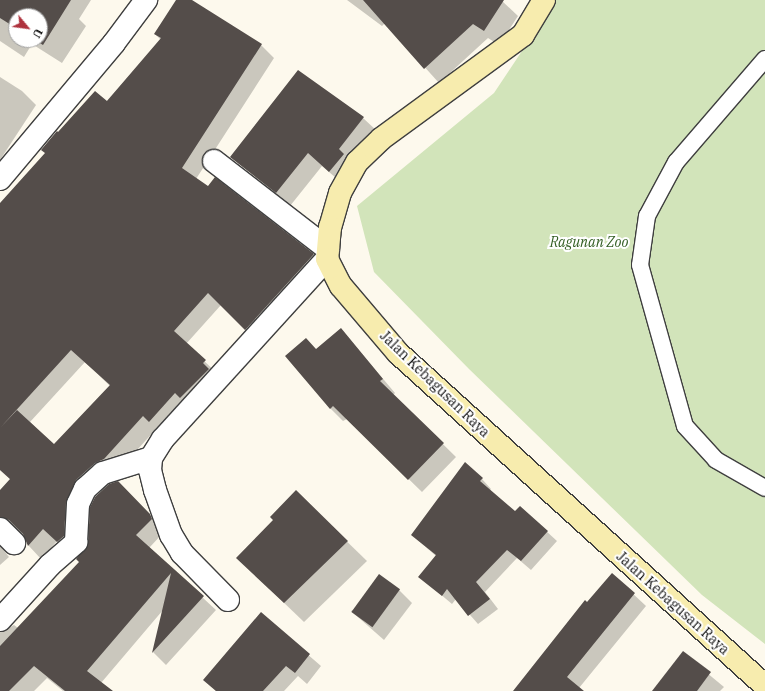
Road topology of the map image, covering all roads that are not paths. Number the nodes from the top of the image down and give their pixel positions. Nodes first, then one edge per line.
1 (146, 0) edge
2 (544, 0) edge
3 (765, 58) edge
4 (214, 161) dead end
5 (0, 179) edge
6 (328, 254) junction
7 (151, 458) junction
8 (765, 488) edge
9 (228, 600) dead end
10 (0, 620) edge
11 (763, 687) edge

1 - 5 street
2 - 6 main road
3 - 8 lane
4 - 6 street
6 - 7 street
6 - 11 main road, Jalan Kebagusan Raya
7 - 9 street
7 - 10 street

